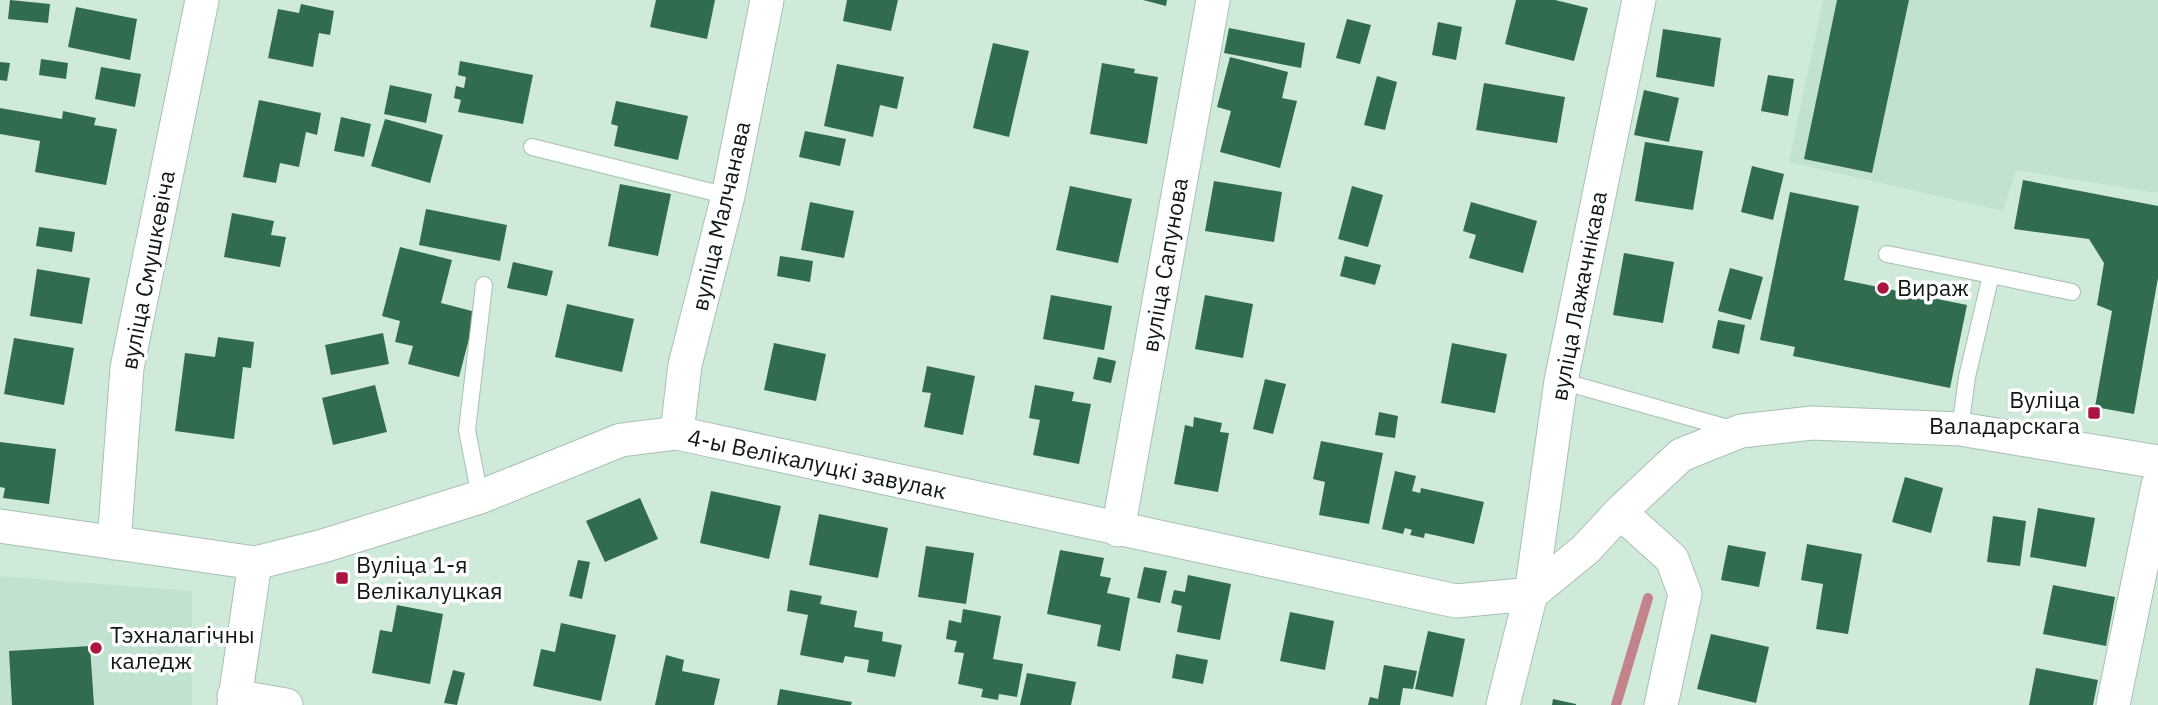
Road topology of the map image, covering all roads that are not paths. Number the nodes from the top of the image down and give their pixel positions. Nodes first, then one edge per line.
1 (202, 0) edge
2 (767, 0) edge
3 (1213, 0) edge
4 (1639, 0) edge
5 (531, 146) dead end
6 (728, 196) junction
7 (1886, 254) dead end
8 (1991, 275) junction
9 (484, 285) dead end
10 (2072, 292) dead end
11 (1561, 381) junction
12 (1960, 429) junction
13 (1741, 431) junction
14 (677, 433) junction
15 (2158, 462) edge
16 (2158, 485) edge
17 (480, 497) junction
18 (1620, 512) junction
19 (0, 526) edge
20 (1118, 530) junction
21 (114, 543) junction
22 (255, 563) junction
23 (1531, 594) junction
24 (234, 701) edge
25 (286, 705) edge
26 (1503, 705) edge
27 (1661, 705) edge
28 (2113, 705) edge

1 - 21 street, вуліца Смушкевіча
2 - 6 street, вуліца Малчанава
3 - 20 street, вуліца Сапунова
4 - 11 street, вуліца Лажачнікава
5 - 6 lane
6 - 14 street, вуліца Малчанава
7 - 8 lane
8 - 10 lane
8 - 12 lane
9 - 17 lane
11 - 13 lane
11 - 23 street, вуліца Лажачнікава
12 - 13 street
12 - 15 street
13 - 18 street
14 - 17 street, 4-ы Велікалуцкі завулак
14 - 20 street, 4-ы Велікалуцкі завулак
16 - 28 street
17 - 22 street, 4-ы Велікалуцкі завулак
18 - 23 street
18 - 27 street
19 - 21 street, 4-ы Велікалуцкі завулак
20 - 23 street, 4-ы Велікалуцкі завулак
21 - 22 street, 4-ы Велікалуцкі завулак
22 - 24 street
23 - 26 street, вуліца Лажачнікава
24 - 25 street

